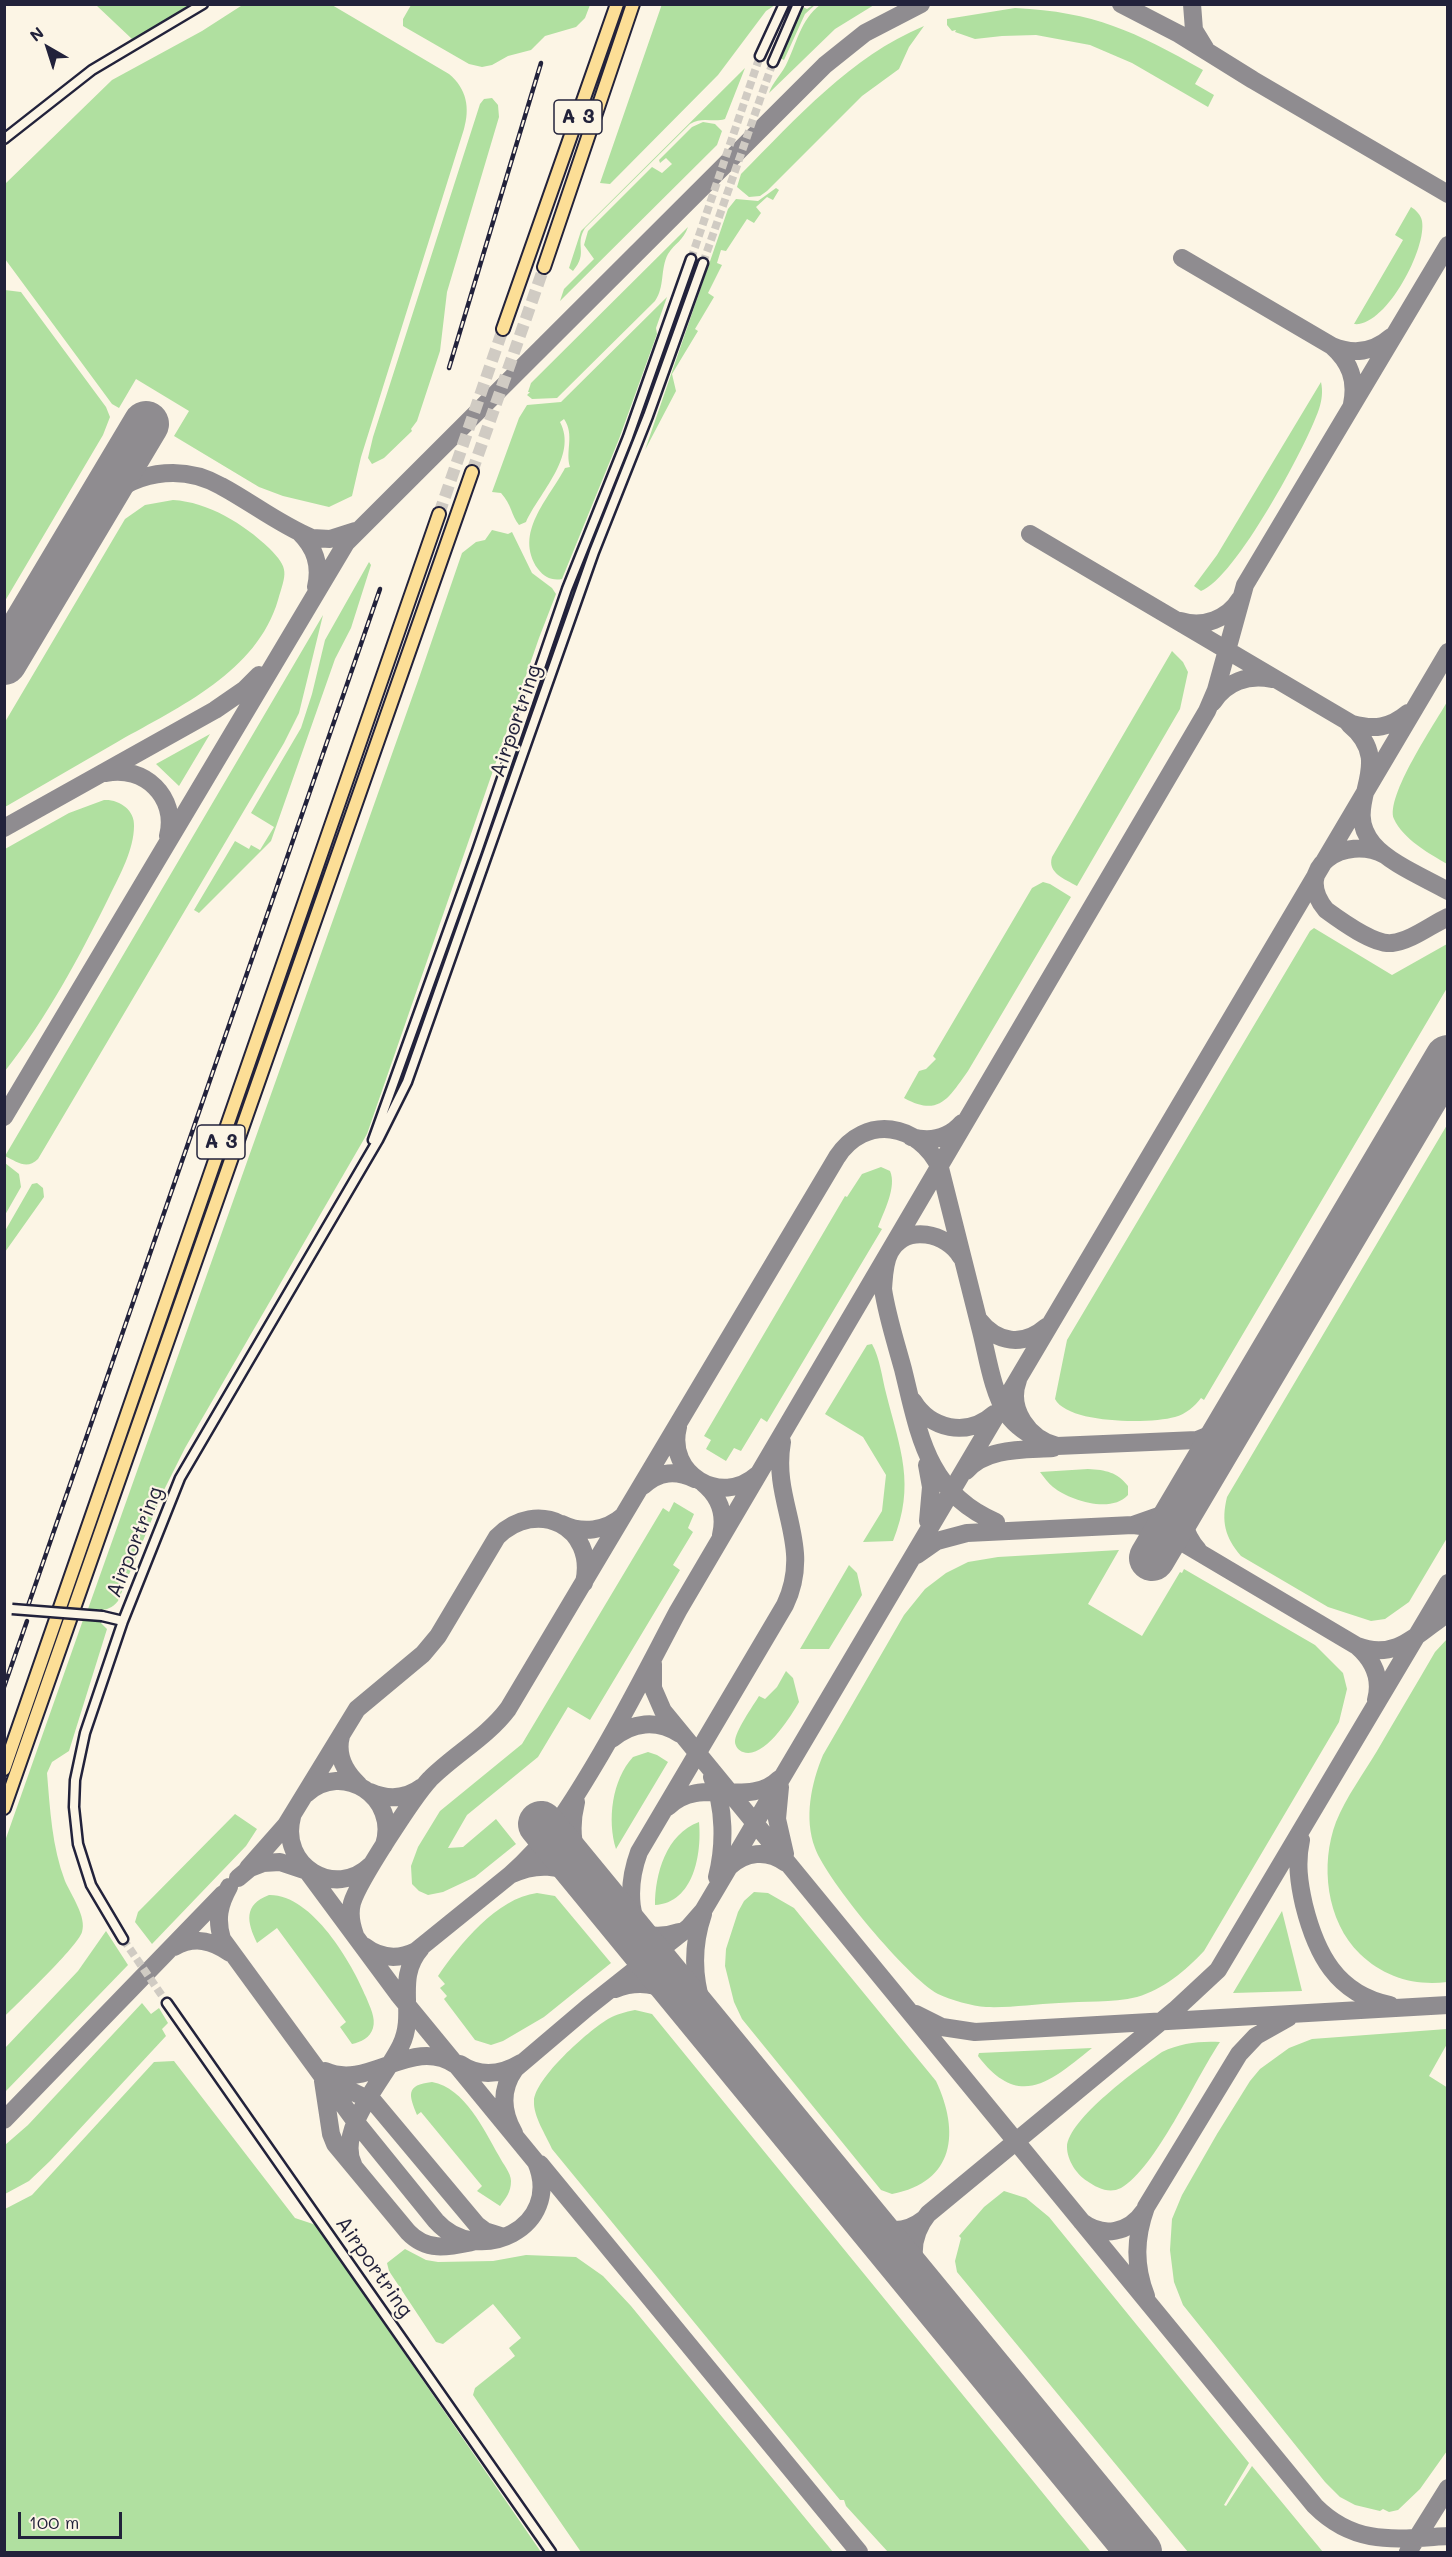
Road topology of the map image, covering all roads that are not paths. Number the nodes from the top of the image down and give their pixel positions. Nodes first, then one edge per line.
1 (203, 4) edge
2 (616, 4) edge
3 (633, 4) edge
4 (784, 4) edge
5 (798, 4) edge
6 (760, 56) tunnel mouth
7 (773, 62) tunnel mouth
8 (4, 139) edge
9 (691, 259) tunnel mouth
10 (703, 263) tunnel mouth
11 (544, 267) tunnel mouth
12 (503, 329) tunnel mouth
13 (472, 472) tunnel mouth
14 (439, 514) tunnel mouth
15 (351, 1186) junction
16 (8, 1608) edge
17 (123, 1621) junction
18 (4, 1769) edge
19 (4, 1808) edge
20 (123, 1939) tunnel mouth
21 (167, 2003) tunnel mouth
22 (552, 2553) edge

1 - 8 street
2 - 12 highway, A 3
3 - 11 highway, A 3
4 - 6 street
5 - 7 street
9 - 15 street, Airportring
10 - 15 street, Airportring
13 - 19 highway, A 3
14 - 18 highway, A 3
15 - 17 street, Airportring
16 - 17 street, bridge
17 - 20 street, Airportring
21 - 22 street, Airportring

